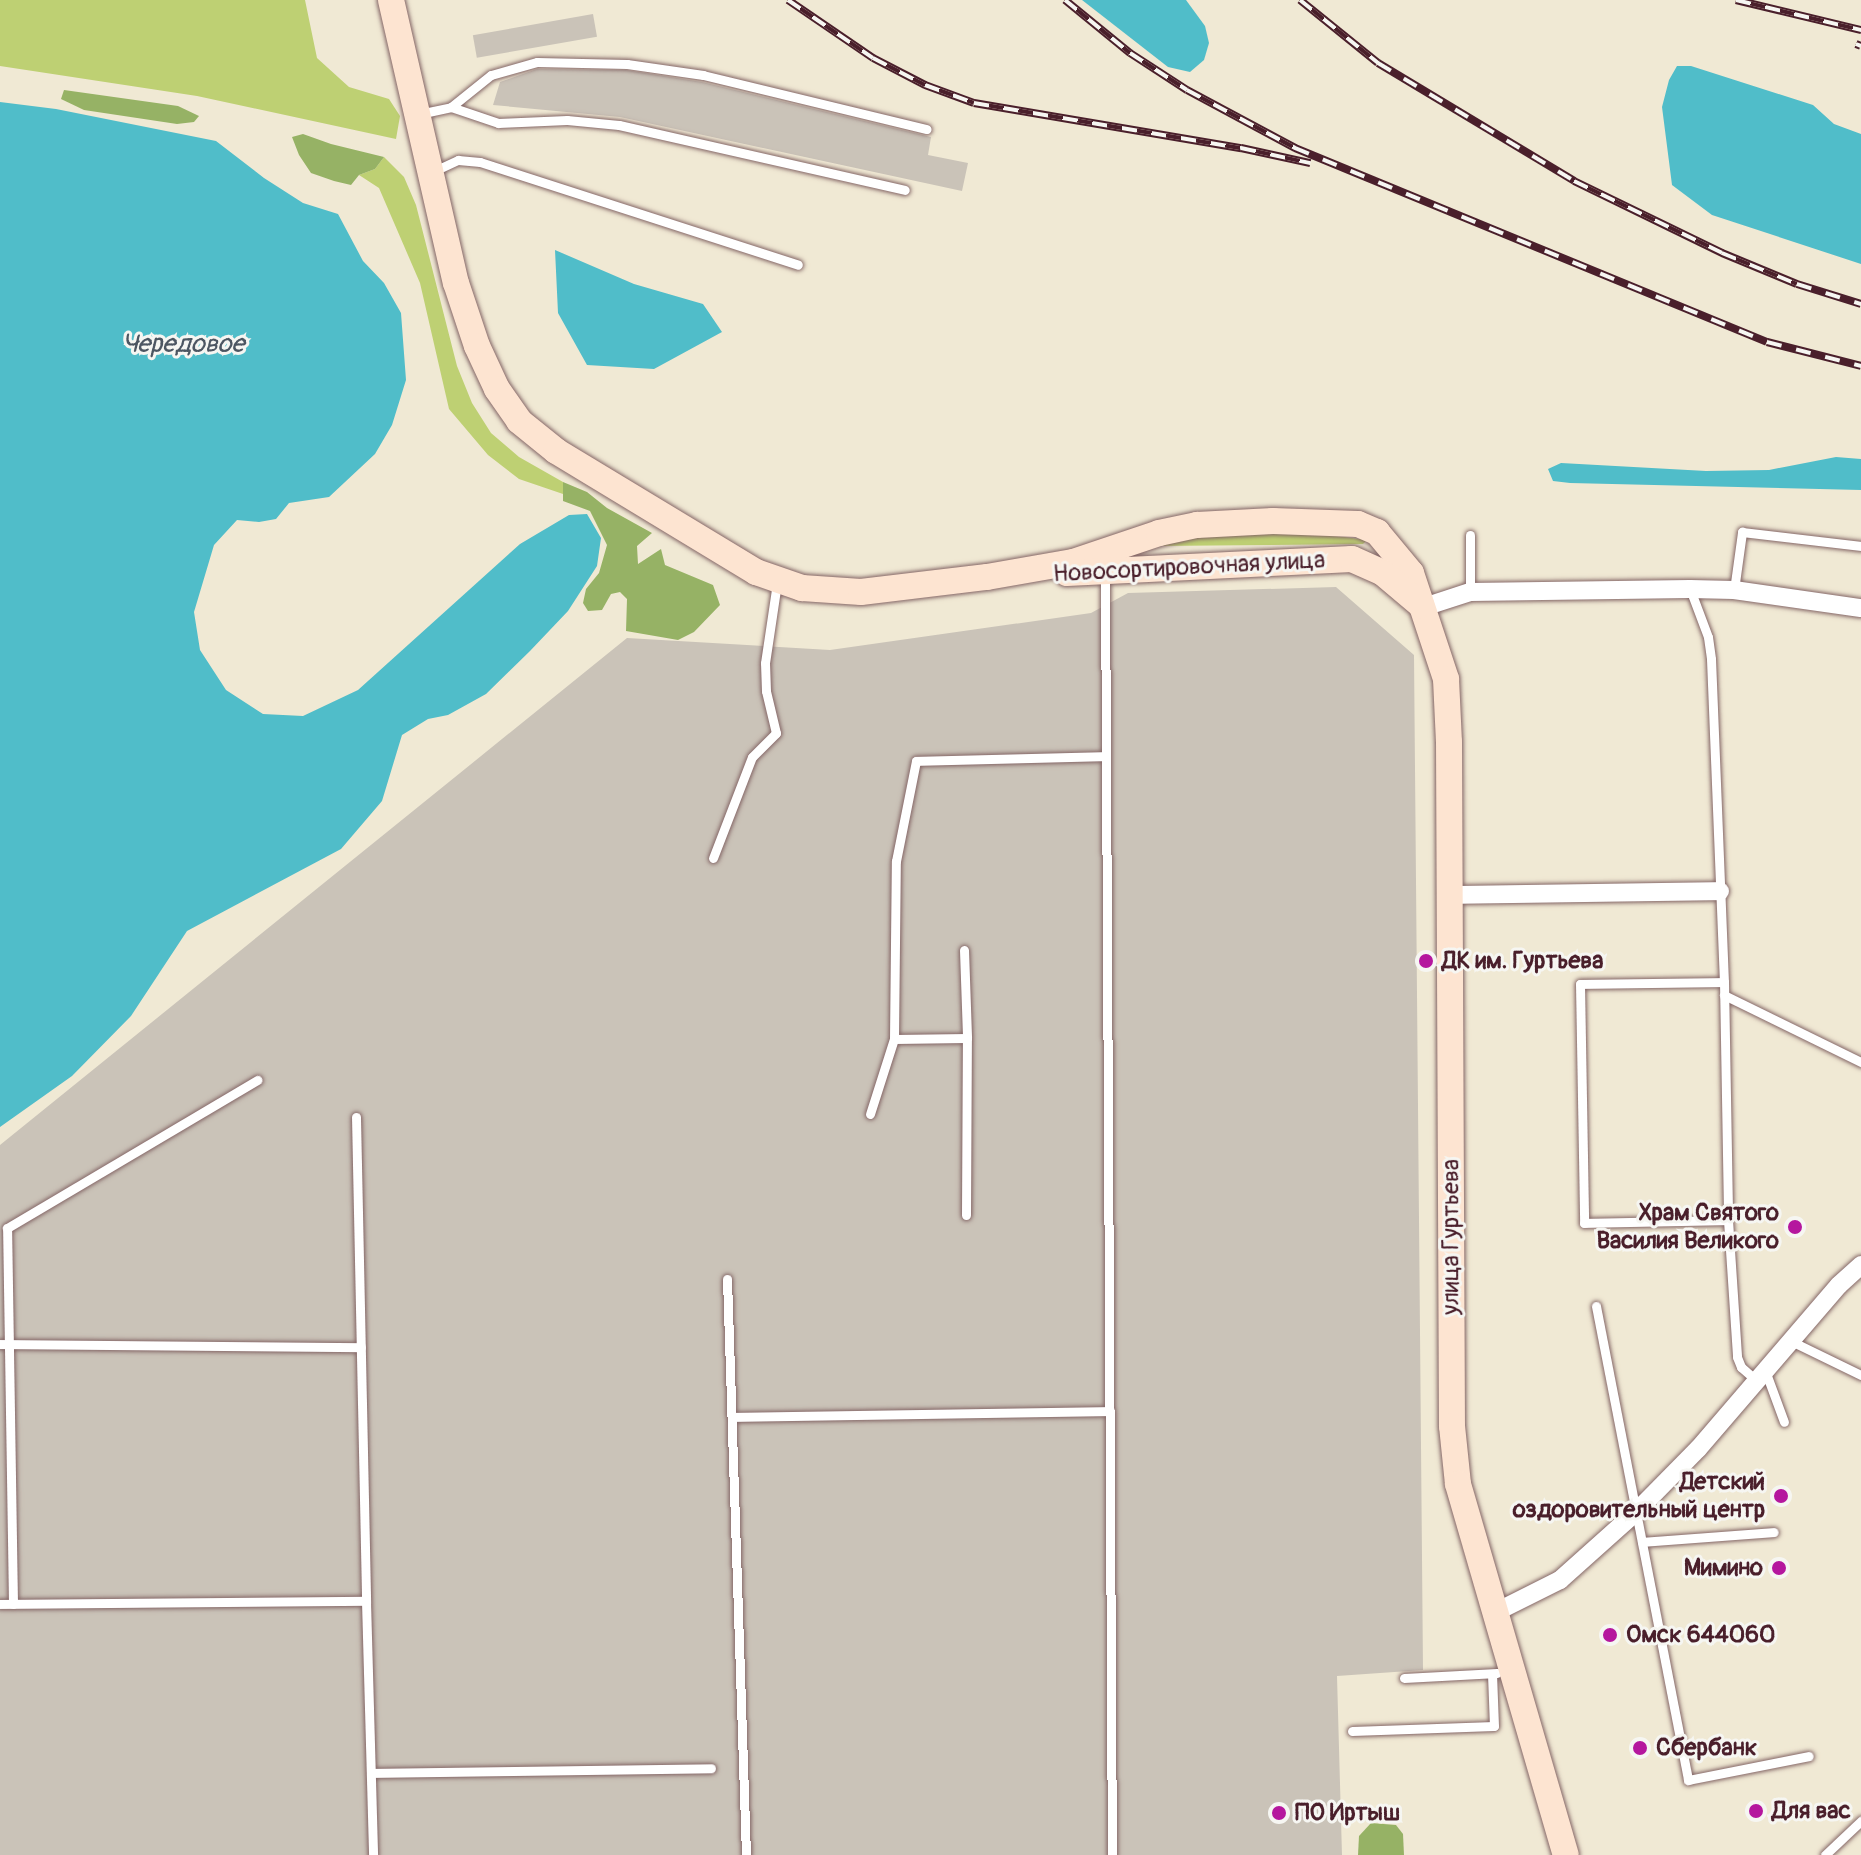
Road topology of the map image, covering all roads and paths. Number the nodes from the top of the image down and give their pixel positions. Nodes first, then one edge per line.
1 (391, 0) edge
2 (451, 107) junction
3 (415, 115) junction
4 (927, 129) dead end
5 (432, 172) junction
6 (905, 190) dead end
7 (798, 265) dead end
8 (1470, 535) dead end
9 (1861, 546) edge
10 (1105, 572) junction
11 (987, 577) junction
12 (777, 580) junction
13 (1690, 589) junction
14 (1734, 590) junction
15 (1470, 592) junction
16 (1424, 607) junction
17 (1861, 608) edge
18 (1106, 756) junction
19 (713, 858) dead end
20 (1720, 891) junction
21 (1450, 895) junction
22 (964, 950) dead end
23 (1724, 982) junction
24 (1724, 995) junction
25 (967, 1038) junction
26 (894, 1039) junction
27 (1861, 1062) edge
28 (257, 1080) dead end
29 (870, 1114) dead end
30 (356, 1117) dead end
31 (966, 1215) dead end
32 (1728, 1220) junction
33 (1861, 1265) edge
34 (727, 1279) dead end
35 (1596, 1306) dead end
36 (1793, 1342) junction
37 (4, 1343) edge
38 (361, 1347) junction
39 (1861, 1375) edge
40 (1762, 1377) junction
41 (1110, 1411) junction
42 (732, 1417) junction
43 (1784, 1422) dead end
44 (1636, 1512) junction
45 (1774, 1532) dead end
46 (1642, 1542) junction
47 (366, 1601) junction
48 (0, 1604) edge
49 (13, 1604) junction
50 (1494, 1613) junction
51 (1502, 1672) junction
52 (1404, 1678) dead end
53 (1352, 1731) dead end
54 (1809, 1756) dead end
55 (711, 1768) dead end
56 (371, 1773) junction
57 (1861, 1821) edge
58 (373, 1855) edge
59 (746, 1855) edge
60 (1112, 1855) edge
61 (1566, 1855) edge
62 (1825, 1855) edge

1 - 3 main road, Новосортировочная улица
2 - 3 lane
2 - 4 lane
2 - 6 lane
3 - 5 main road, Новосортировочная улица
5 - 7 lane
5 - 12 main road, Новосортировочная улица
8 - 15 lane
9 - 14 lane
10 - 11 main road, Новосортировочная улица
10 - 16 main road, Новосортировочная улица
10 - 18 lane
11 - 12 main road, Новосортировочная улица
11 - 16 main road, Новосортировочная улица
12 - 19 lane
13 - 14 street
13 - 15 street
13 - 20 lane
14 - 17 street
15 - 16 street
16 - 21 main road, улица Гуртьева
18 - 26 lane
18 - 41 lane
20 - 21 street
20 - 23 lane
21 - 50 main road, улица Гуртьева
22 - 25 lane
23 - 24 lane
23 - 32 lane
24 - 27 lane
24 - 32 lane
25 - 26 lane
25 - 31 lane
26 - 29 lane
28 - 37 lane
30 - 38 lane
32 - 40 lane
33 - 36 street
34 - 42 lane
35 - 44 lane
36 - 39 lane
36 - 40 street
37 - 38 lane
37 - 49 lane
38 - 47 lane
40 - 43 lane
40 - 44 street
41 - 42 lane
41 - 60 lane
42 - 59 lane
44 - 46 lane
44 - 50 street
45 - 46 lane
46 - 54 lane
47 - 49 lane
47 - 56 lane
48 - 49 lane
50 - 51 main road, улица Гуртьева
51 - 52 lane
51 - 53 lane
51 - 61 main road, улица Гуртьева
55 - 56 lane
56 - 58 lane
57 - 62 lane

